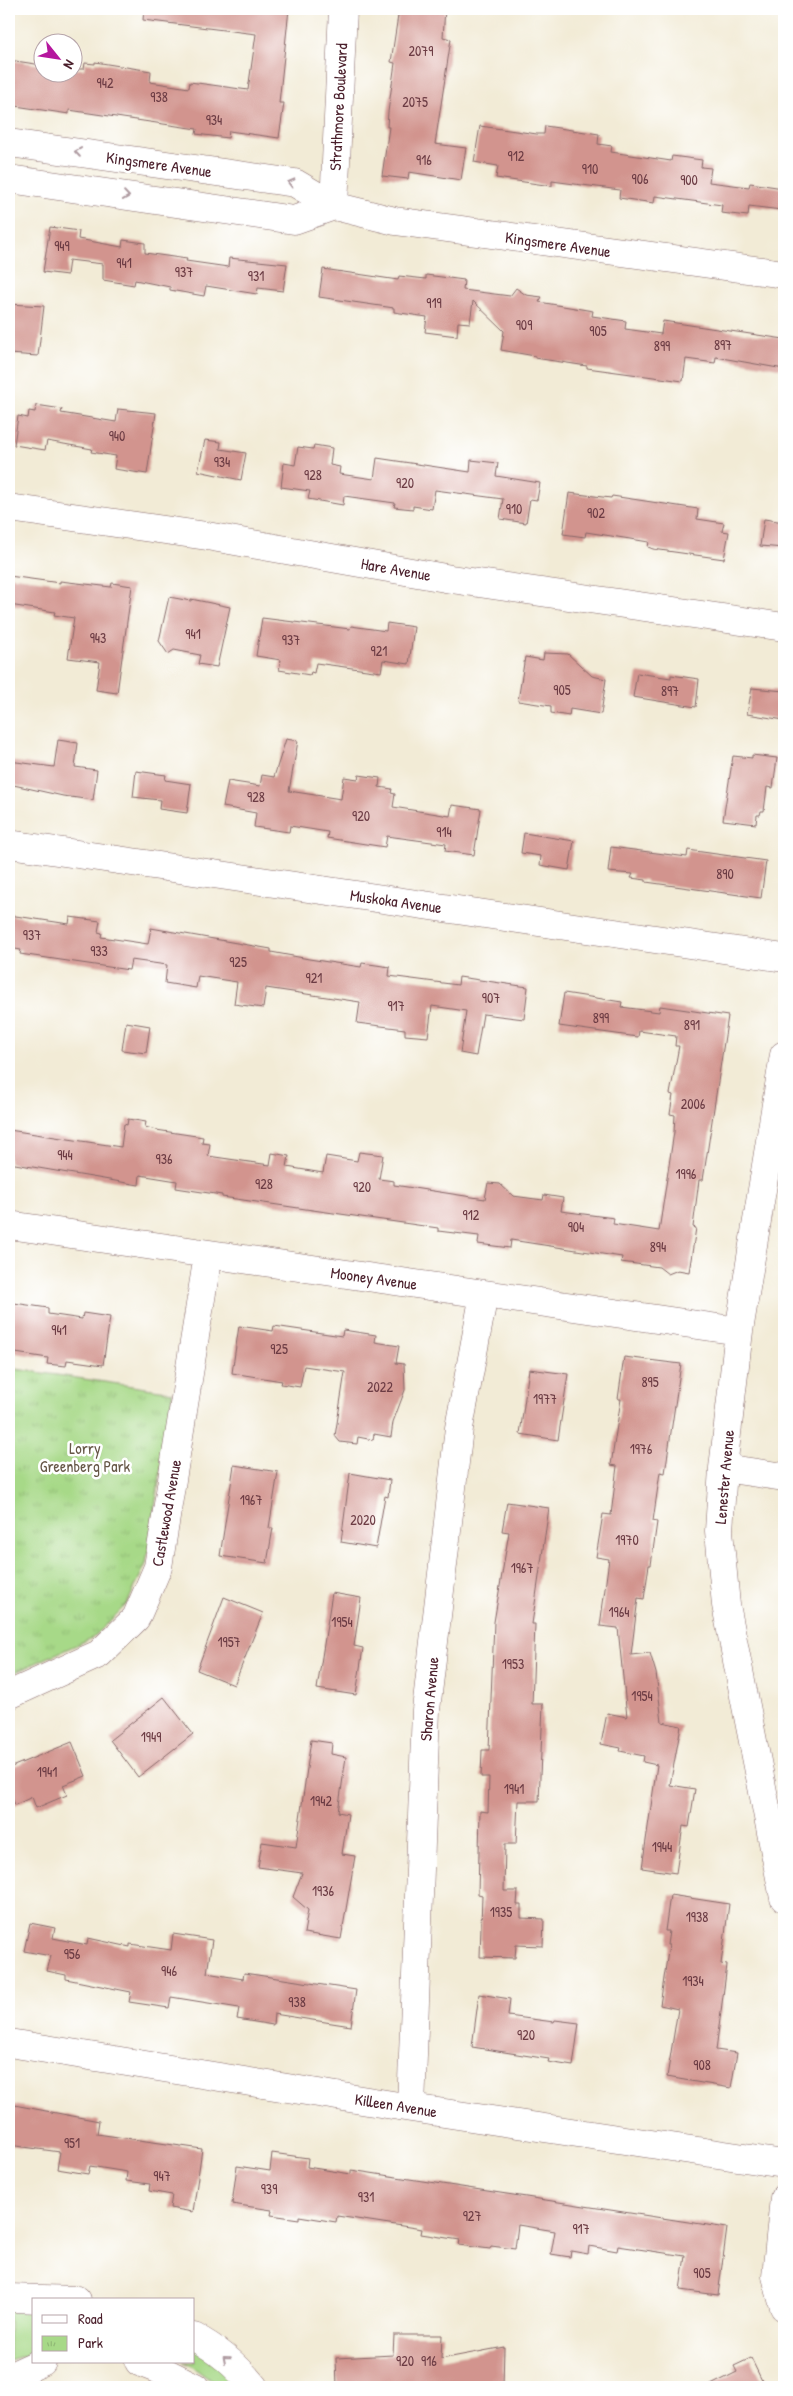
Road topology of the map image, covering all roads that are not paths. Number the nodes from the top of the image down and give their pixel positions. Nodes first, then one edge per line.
1 (343, 9) edge
2 (9, 142) edge
3 (9, 179) edge
4 (334, 206) junction
5 (784, 274) edge
6 (9, 508) edge
7 (784, 627) edge
8 (9, 844) edge
9 (784, 958) edge
10 (784, 1055) edge
11 (778, 1125) edge
12 (9, 1225) edge
13 (208, 1255) junction
14 (484, 1294) junction
15 (739, 1331) junction
16 (723, 1468) junction
17 (784, 1477) edge
18 (9, 1695) edge
19 (780, 1858) edge
20 (784, 1898) edge
21 (9, 2043) edge
22 (411, 2108) junction
23 (784, 2164) edge
24 (784, 2198) edge
25 (9, 2298) edge
26 (32, 2299) edge
27 (784, 2307) edge
28 (195, 2338) edge
29 (38, 2364) edge
30 (144, 2364) edge
31 (9, 2377) edge
32 (196, 2387) edge
33 (254, 2387) edge

1 - 4 main road, Strathmore Boulevard
4 -> 2 main road, Kingsmere Avenue
3 -> 4 main road
4 - 5 main road, Kingsmere Avenue
6 - 7 main road, Hare Avenue
8 - 9 main road, Muskoka Avenue
10 - 11 main road, Lenester Avenue
11 - 15 main road, Lenester Avenue
12 - 13 main road, Mooney Avenue
13 - 14 main road, Mooney Avenue
13 - 18 main road, Castlewood Avenue
14 - 15 main road, Mooney Avenue
14 - 22 main road, Sharon Avenue
15 - 16 main road, Lenester Avenue
16 - 17 main road
16 - 19 main road, Lenester Avenue
19 - 20 main road, Lenester Avenue
21 - 22 main road, Killeen Avenue
22 - 23 main road, Killeen Avenue
24 - 27 main road
25 - 26 main road
33 -> 28 main road
29 - 31 main road
30 - 32 main road

